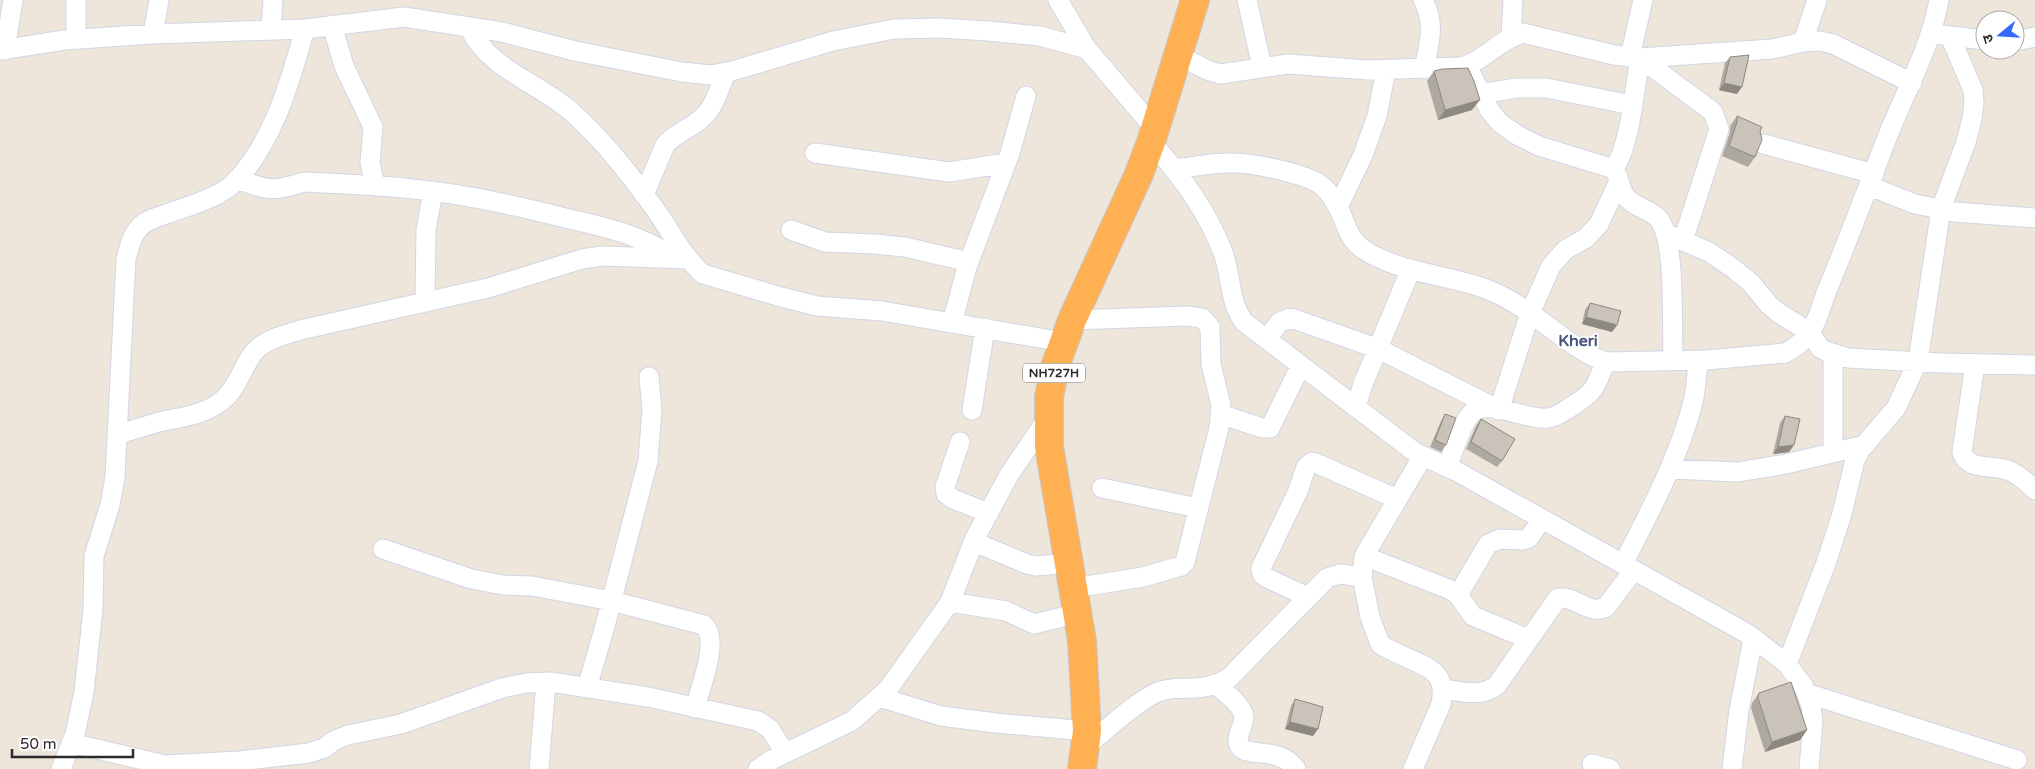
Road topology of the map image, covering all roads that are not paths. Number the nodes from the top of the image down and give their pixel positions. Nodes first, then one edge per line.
1 (13, 0) edge
2 (76, 0) edge
3 (159, 0) edge
4 (273, 0) edge
5 (1058, 0) edge
6 (1195, 0) edge
7 (1247, 0) edge
8 (1423, 0) edge
9 (1513, 0) edge
10 (1643, 0) edge
11 (1817, 0) edge
12 (1939, 0) edge
13 (401, 8) edge
14 (332, 25) junction
15 (469, 28) junction
16 (305, 29) junction
17 (271, 30) junction
18 (1929, 33) junction
19 (153, 34) junction
20 (1511, 36) junction
21 (1950, 36) junction
22 (1975, 39) edge
23 (76, 40) junction
24 (1803, 42) junction
25 (1087, 49) junction
26 (2, 50) edge
27 (1178, 55) junction
28 (1635, 58) junction
29 (1466, 66) junction
30 (1262, 67) junction
31 (1424, 69) junction
32 (1386, 70) junction
33 (726, 72) junction
34 (1912, 83) junction
35 (1480, 94) junction
36 (1026, 96) dead end
37 (1632, 105) junction
38 (1154, 135) junction
39 (1764, 144) edge
40 (815, 153) dead end
41 (1006, 163) junction
42 (1176, 170) junction
43 (1617, 175) junction
44 (237, 179) junction
45 (1871, 180) junction
46 (376, 186) junction
47 (433, 191) junction
48 (644, 195) junction
49 (1338, 207) junction
50 (1941, 209) junction
51 (2035, 218) edge
52 (792, 230) dead end
53 (1665, 233) junction
54 (1683, 241) junction
55 (682, 258) junction
56 (969, 262) junction
57 (1411, 269) junction
58 (425, 301) junction
59 (1530, 313) junction
60 (1240, 317) junction
61 (1206, 321) junction
62 (952, 323) junction
63 (985, 328) junction
64 (1068, 331) junction
65 (1810, 332) junction
66 (1268, 340) junction
67 (1379, 349) junction
68 (1834, 354) junction
69 (1698, 360) junction
70 (1673, 361) junction
71 (1918, 361) junction
72 (1605, 362) junction
73 (1975, 364) junction
74 (2035, 364) edge
75 (1302, 366) junction
76 (650, 378) dead end
77 (1356, 406) junction
78 (972, 410) dead end
79 (1499, 410) junction
80 (1220, 414) junction
81 (1048, 419) junction
82 (119, 434) junction
83 (960, 442) dead end
84 (1865, 445) junction
85 (1833, 452) junction
86 (1423, 456) junction
87 (1447, 467) junction
88 (1670, 469) junction
89 (1102, 488) dead end
90 (2035, 490) edge
91 (1398, 499) junction
92 (1198, 508) junction
93 (989, 513) junction
94 (1542, 519) junction
95 (974, 542) junction
96 (383, 549) dead end
97 (1364, 556) junction
98 (1629, 567) junction
99 (1362, 578) junction
100 (1074, 588) junction
101 (1458, 596) junction
102 (1308, 597) junction
103 (612, 601) junction
104 (950, 602) junction
105 (1528, 639) junction
106 (1753, 639) junction
107 (1787, 664) junction
108 (546, 682) junction
109 (1216, 685) junction
110 (587, 688) junction
111 (1442, 689) junction
112 (1806, 694) junction
113 (879, 697) junction
114 (695, 708) junction
115 (71, 743) junction
116 (1085, 748) edge
117 (785, 754) junction
118 (2017, 760) dead end
119 (1592, 764) dead end
120 (167, 767) edge
121 (61, 769) edge
122 (538, 769) edge
123 (758, 769) edge
124 (1296, 769) edge
125 (1413, 769) edge
126 (1610, 769) edge
127 (1732, 769) edge
128 (1809, 769) edge

1 - 26 street
2 - 23 street
3 - 19 street
4 - 17 street
5 - 25 street
6 - 27 highway, NH727H
7 - 30 street
8 - 31 street
9 - 20 street
10 - 28 street
11 - 24 street
12 - 18 street
13 - 14 street
13 - 15 street
14 - 16 street
14 - 46 street
15 - 33 street
15 - 48 street
16 - 17 street
16 - 44 street
17 - 19 street
18 - 21 street
18 - 34 street
19 - 23 street
20 - 28 street
20 - 29 street
21 - 22 street
21 - 50 street
23 - 26 street
24 - 28 street
24 - 34 street
25 - 33 street
25 - 38 street
27 - 30 street
27 - 38 highway, NH727H
28 - 37 street
28 - 54 street
29 - 31 street
29 - 35 street
30 - 32 street
31 - 32 street
32 - 49 street
33 - 48 street
34 - 45 street
35 - 37 street
35 - 43 street
36 - 41 street
37 - 43 street
38 - 42 street
38 - 64 highway, NH727H
39 - 45 street
40 - 41 street
41 - 56 street
42 - 49 street
42 - 60 street
43 - 53 street
43 - 59 street
44 - 46 street
44 - 82 street
45 - 50 street
45 - 65 street
46 - 47 street
47 - 55 street
47 - 58 street
48 - 55 street
49 - 57 street
50 - 51 street
50 - 71 street
52 - 56 street
53 - 54 street
53 - 70 street
54 - 65 street
55 - 58 street
55 - 62 street
56 - 62 street
57 - 59 street
57 - 67 street
58 - 82 street
59 - 72 street
59 - 79 street
60 - 61 street
60 - 66 street
61 - 64 street
61 - 80 street
62 - 63 street
63 - 64 street
63 - 78 street
64 - 81 highway, NH727H
65 - 68 street
65 - 69 street
66 - 67 street
66 - 75 street
67 - 77 street
67 - 79 street
68 - 71 street
68 - 85 street
69 - 70 street
69 - 88 street
70 - 72 street
71 - 73 street
71 - 84 street
72 - 79 street
73 - 74 street
73 - 90 street
75 - 77 street
75 - 80 street
76 - 103 street
77 - 86 street
79 - 87 street
80 - 92 street
81 - 93 street
81 - 100 highway, NH727H
82 - 115 street
83 - 93 street
84 - 85 street
84 - 107 street
85 - 88 street
86 - 87 street
86 - 91 street
87 - 94 street
88 - 98 street
89 - 92 street
91 - 97 street
91 - 102 street
92 - 100 street
93 - 95 street
94 - 98 street
94 - 101 street
95 - 100 street
95 - 104 street
96 - 103 street
97 - 99 street
97 - 101 street
98 - 105 street
98 - 106 street
99 - 102 street
99 - 111 street
100 - 104 street
100 - 116 highway, NH727H
101 - 105 street
102 - 109 street
103 - 110 street
103 - 114 street
104 - 113 street
105 - 111 street
106 - 107 street
106 - 127 street
107 - 112 street
108 - 110 street
108 - 120 street
108 - 122 street
109 - 116 street
109 - 124 street
110 - 114 street
111 - 125 street
112 - 118 street
112 - 128 street
113 - 116 street
113 - 117 street
114 - 117 street
115 - 120 street
115 - 121 street
117 - 123 street
119 - 126 street

